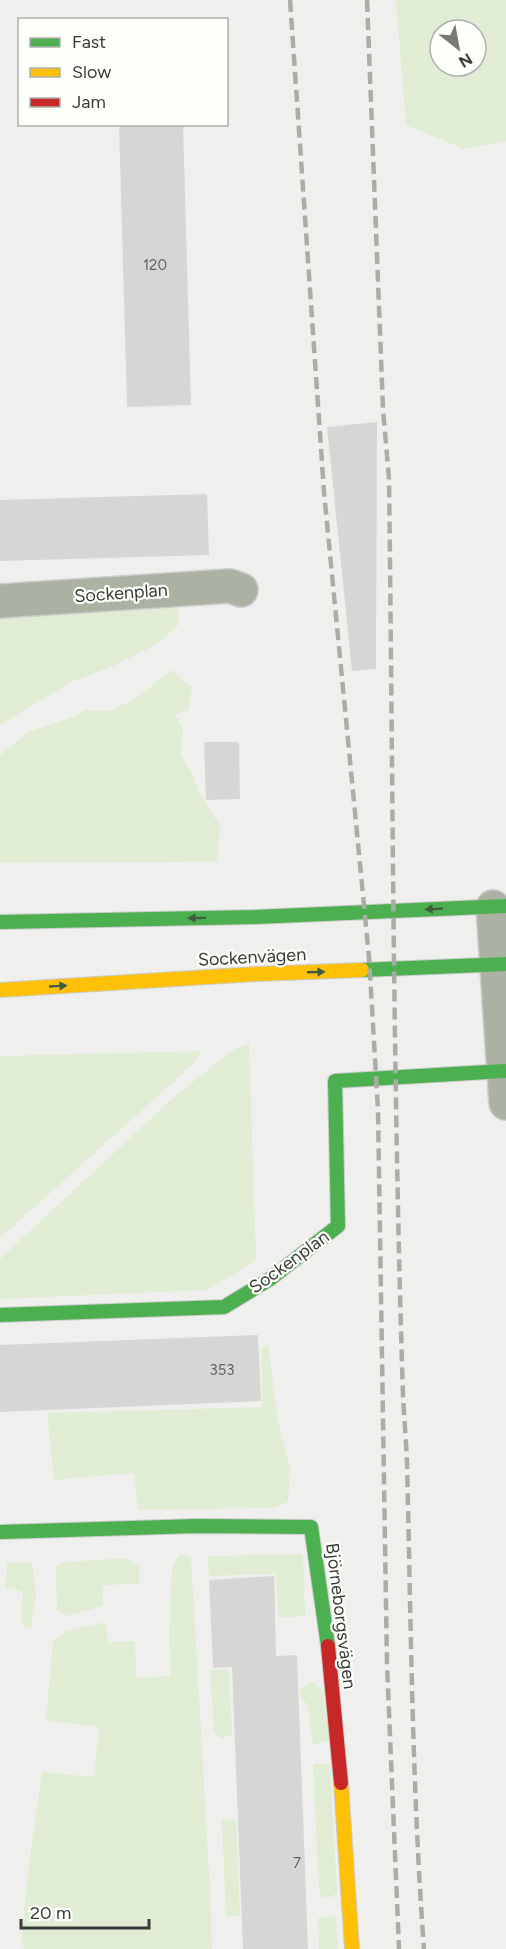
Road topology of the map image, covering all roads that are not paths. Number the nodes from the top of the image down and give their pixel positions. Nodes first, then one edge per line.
1 (241, 590) dead end
2 (0, 601) edge
3 (499, 906) edge
4 (0, 922) edge
5 (501, 964) edge
6 (0, 990) edge
7 (505, 1087) edge
8 (0, 1315) edge
9 (0, 1532) edge
10 (352, 1949) edge

1 - 2 street, Sockenplan
3 -> 4 street
3 - 5 street
6 -> 5 street, Sockenvägen
5 - 7 street
7 - 8 street, Sockenplan
9 - 10 street, Björneborgsvägen

